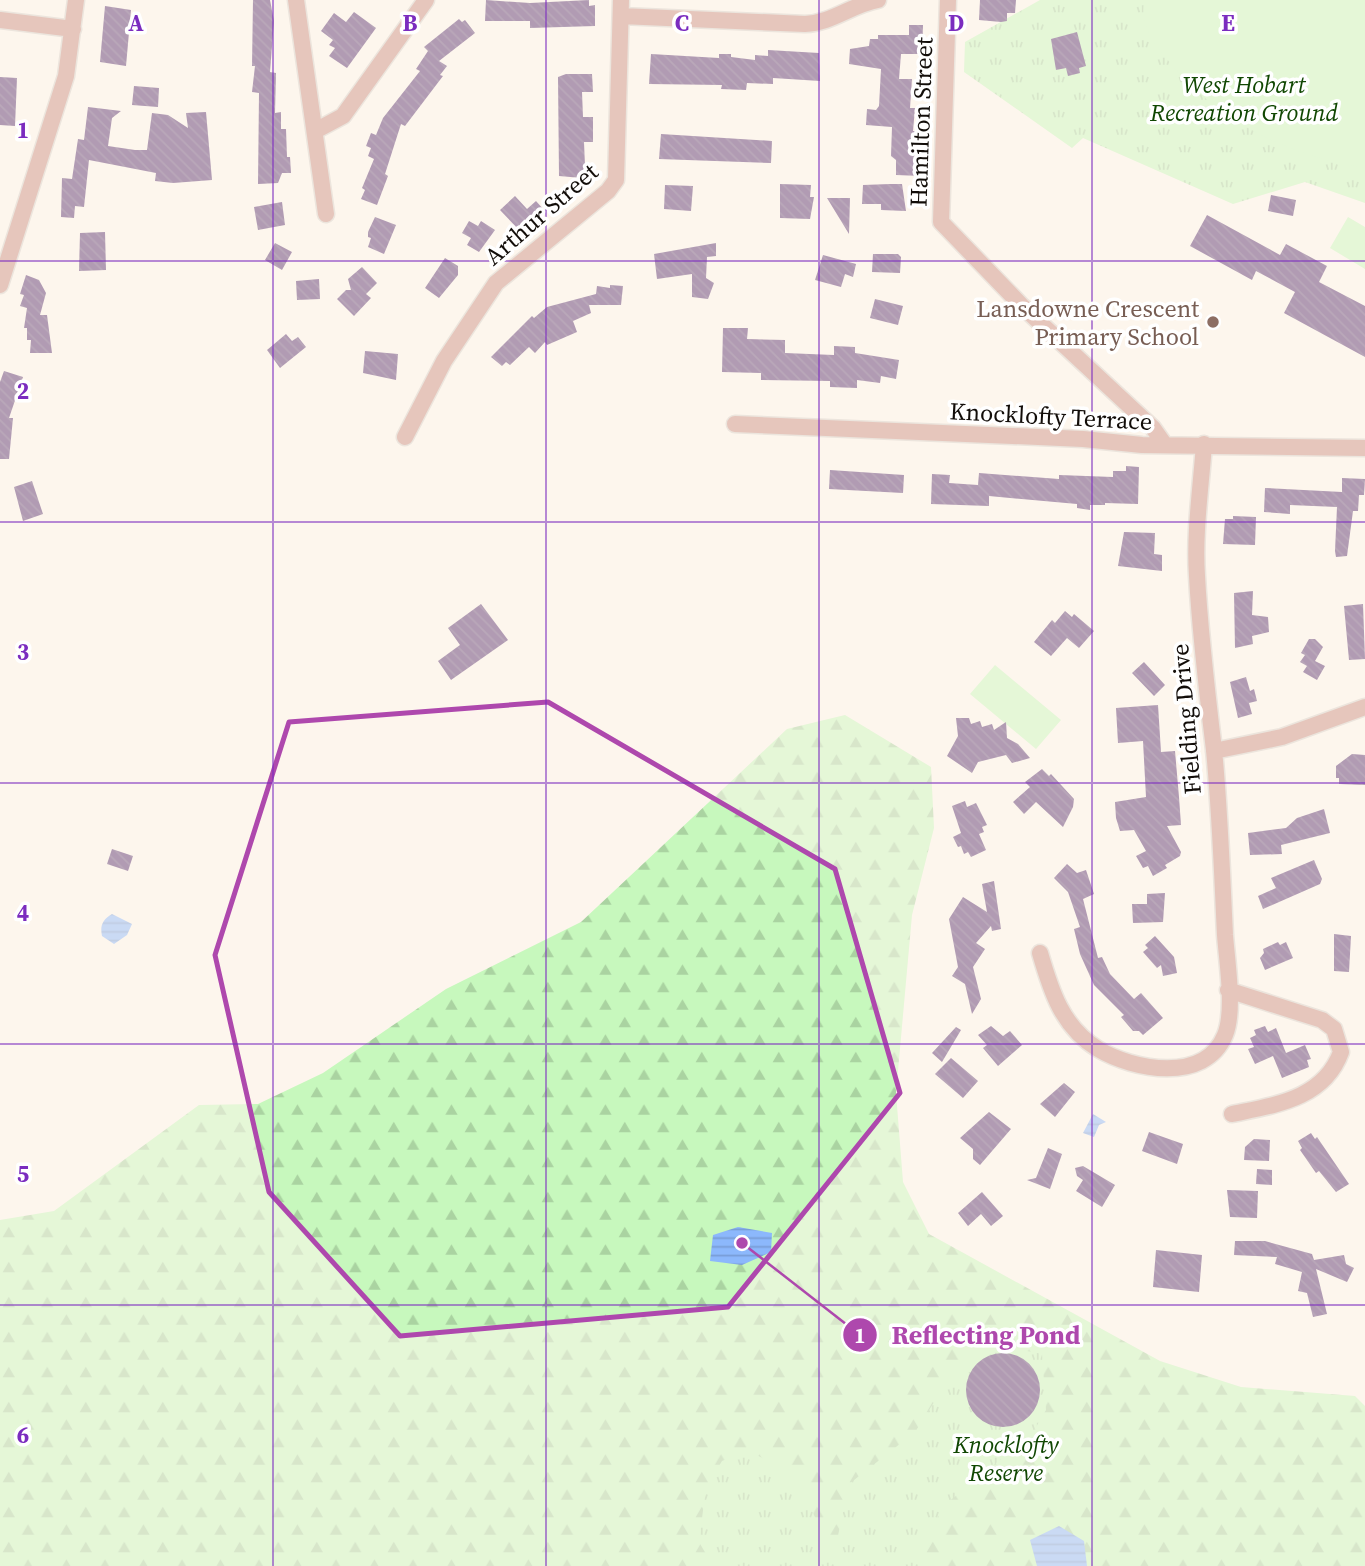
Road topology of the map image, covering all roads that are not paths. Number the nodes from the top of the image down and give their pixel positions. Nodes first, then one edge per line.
1 (76, 0) edge
2 (296, 0) edge
3 (426, 0) edge
4 (878, 0) edge
5 (938, 0) edge
6 (948, 0) edge
7 (621, 8) edge
8 (0, 20) edge
9 (73, 29) junction
10 (315, 131) junction
11 (326, 214) dead end
12 (0, 285) edge
13 (735, 424) dead end
14 (405, 437) dead end
15 (1204, 444) junction
16 (1166, 445) junction
17 (1365, 448) edge
18 (1365, 707) edge
19 (1214, 751) junction
20 (1040, 953) dead end
21 (1228, 990) junction
22 (1232, 1114) dead end

1 - 9 street
2 - 10 street
3 - 10 street
4 - 7 street
5 - 6 street
6 - 16 street, Hamilton Street
7 - 14 street, Arthur Street
8 - 9 street
9 - 12 street
10 - 11 street
13 - 16 street, Knocklofty Terrace
15 - 16 street, Knocklofty Terrace
15 - 17 street, Knocklofty Terrace
15 - 19 street, Fielding Drive
18 - 19 street
19 - 21 street, Fielding Drive
20 - 21 street, Fielding Drive
21 - 22 street

